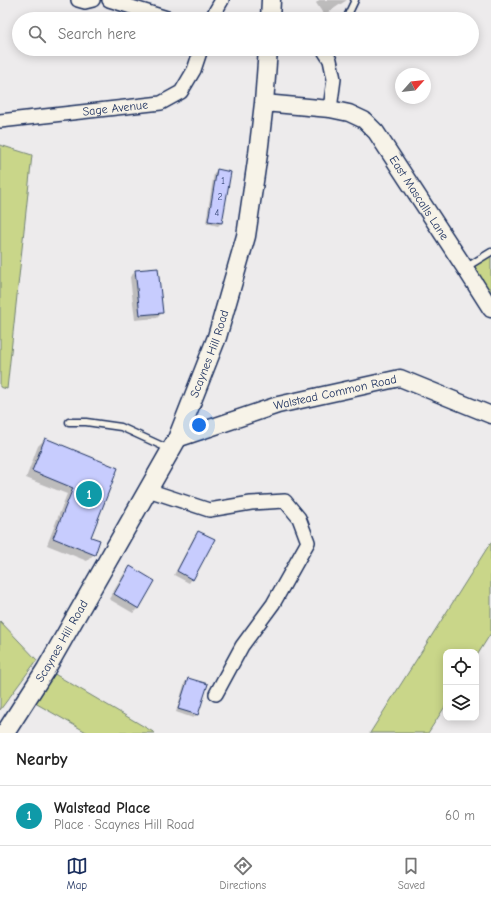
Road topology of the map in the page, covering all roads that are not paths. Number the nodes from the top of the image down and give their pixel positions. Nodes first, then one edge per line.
1 (78, 0) edge
2 (93, 0) edge
3 (109, 0) edge
4 (222, 0) edge
5 (271, 0) edge
6 (355, 0) edge
7 (148, 12) edge
8 (215, 12) edge
9 (270, 12) edge
10 (349, 12) edge
11 (199, 56) edge
12 (267, 56) edge
13 (327, 56) edge
14 (264, 103) junction
15 (330, 109) junction
16 (0, 121) edge
17 (491, 252) edge
18 (465, 268) junction
19 (491, 309) edge
20 (491, 415) edge
21 (70, 422) dead end
22 (174, 445) junction
23 (148, 490) junction
24 (216, 694) dead end
25 (5, 733) edge

1 - 2 street
3 - 7 street
4 - 8 street
5 - 9 main road
6 - 10 lane
11 - 16 street, Sage Avenue
12 - 14 main road, Scaynes Hill Road
13 - 15 street
14 - 15 street, East Mascalls Lane
14 - 22 main road, Scaynes Hill Road
15 - 18 street, East Mascalls Lane
17 - 18 lane
18 - 19 street, East Mascalls Lane
20 - 22 street, Walstead Common Road
21 - 22 lane
22 - 23 main road, Scaynes Hill Road
23 - 24 street
23 - 25 main road, Scaynes Hill Road

